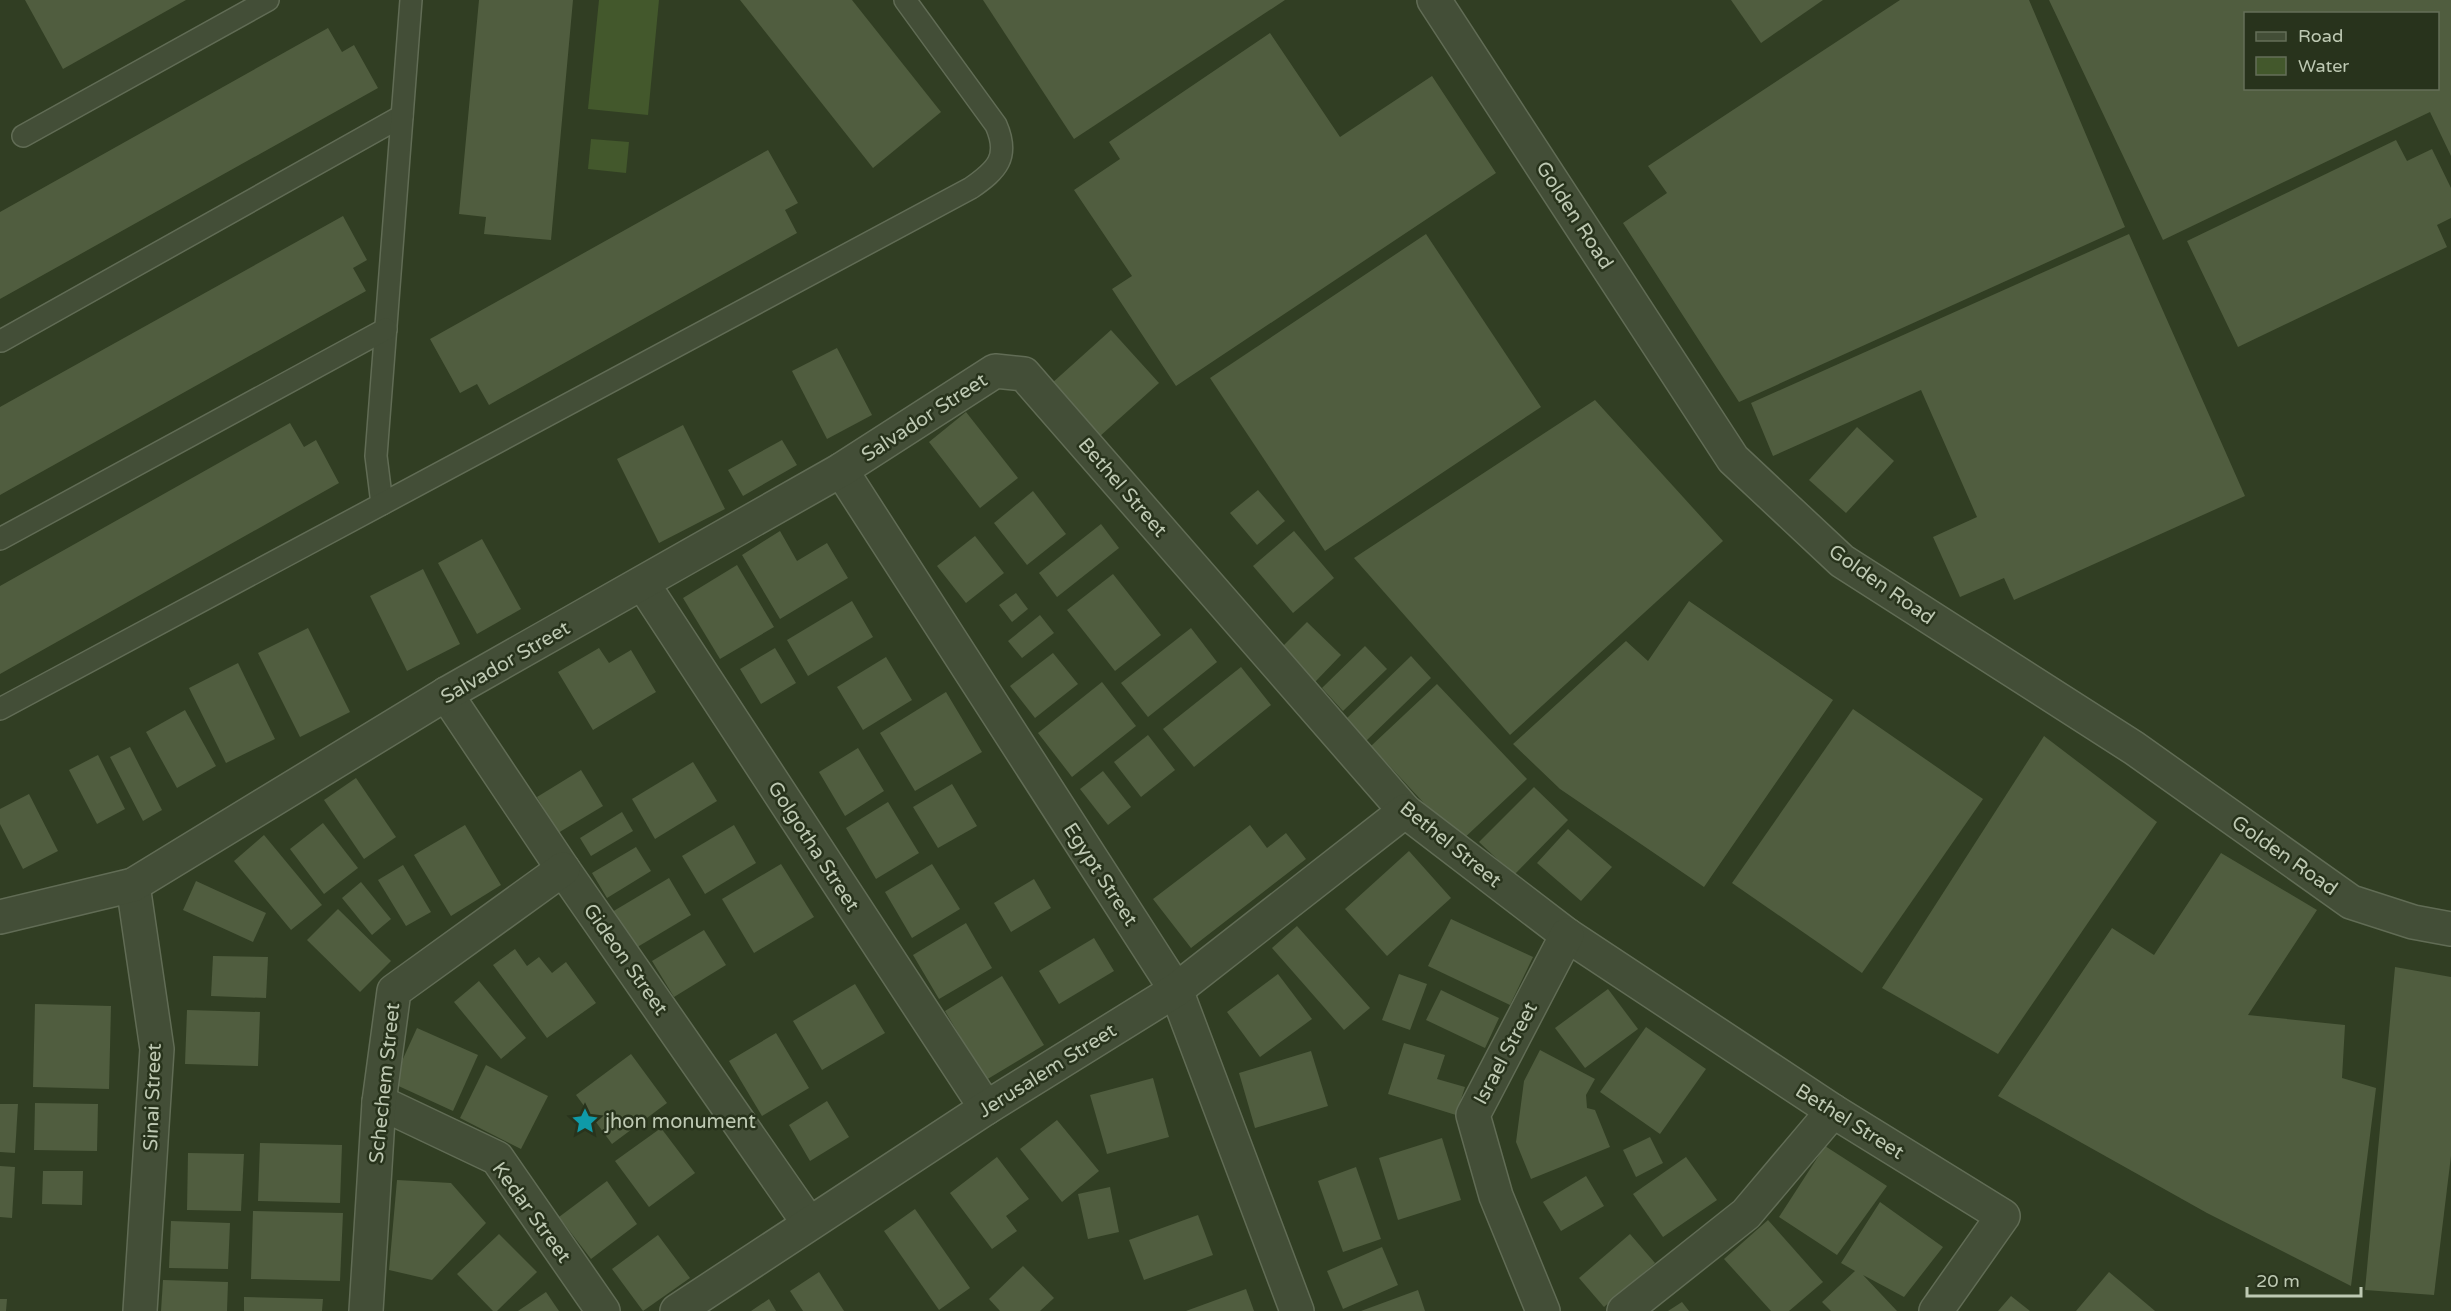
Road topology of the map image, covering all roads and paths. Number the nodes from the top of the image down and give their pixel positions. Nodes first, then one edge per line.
1 (268, 0) edge
2 (411, 0) edge
3 (905, 0) edge
4 (1434, 0) edge
5 (402, 116) junction
6 (23, 136) dead end
7 (386, 328) junction
8 (1, 341) edge
9 (995, 371) joint
10 (841, 470) junction
11 (382, 504) junction
12 (0, 539) edge
13 (643, 584) junction
14 (446, 694) junction
15 (0, 709) edge
16 (1405, 811) junction
17 (563, 869) junction
18 (133, 885) junction
19 (0, 917) edge
20 (2451, 929) edge
21 (1567, 935) junction
22 (1176, 990) junction
23 (379, 1102) junction
24 (986, 1108) junction
25 (1833, 1112) junction
26 (808, 1222) junction
27 (140, 1311) edge
28 (366, 1311) edge
29 (603, 1311) edge
30 (677, 1311) edge
31 (1297, 1311) edge
32 (1543, 1311) edge
33 (1624, 1311) edge
34 (1936, 1311) edge

1 - 6 lane
2 - 5 lane
3 - 11 lane
4 - 20 street, Golden Road
5 - 7 lane
5 - 8 lane
7 - 11 lane
7 - 12 lane
9 - 10 street, Salvador Street
9 - 16 street, Bethel Street
10 - 13 street, Salvador Street
10 - 22 street, Egypt Street
11 - 15 lane
13 - 14 street, Salvador Street
13 - 24 street, Golgotha Street
14 - 17 street, Gideon Street
14 - 18 street, Salvador Street
16 - 21 street, Bethel Street
16 - 22 street, Jerusalem Street
17 - 23 street, Schechem Street
17 - 26 street, Gideon Street
18 - 19 street, Salvador Street
18 - 27 street, Sinai Street
21 - 25 street, Bethel Street
21 - 32 street, Israel Street
22 - 24 street, Jerusalem Street
22 - 31 street, Egypt Street
23 - 28 street, Schechem Street
23 - 29 street, Kedar Street
24 - 26 street, Jerusalem Street
25 - 33 street
25 - 34 street, Bethel Street
26 - 30 street, Jerusalem Street

